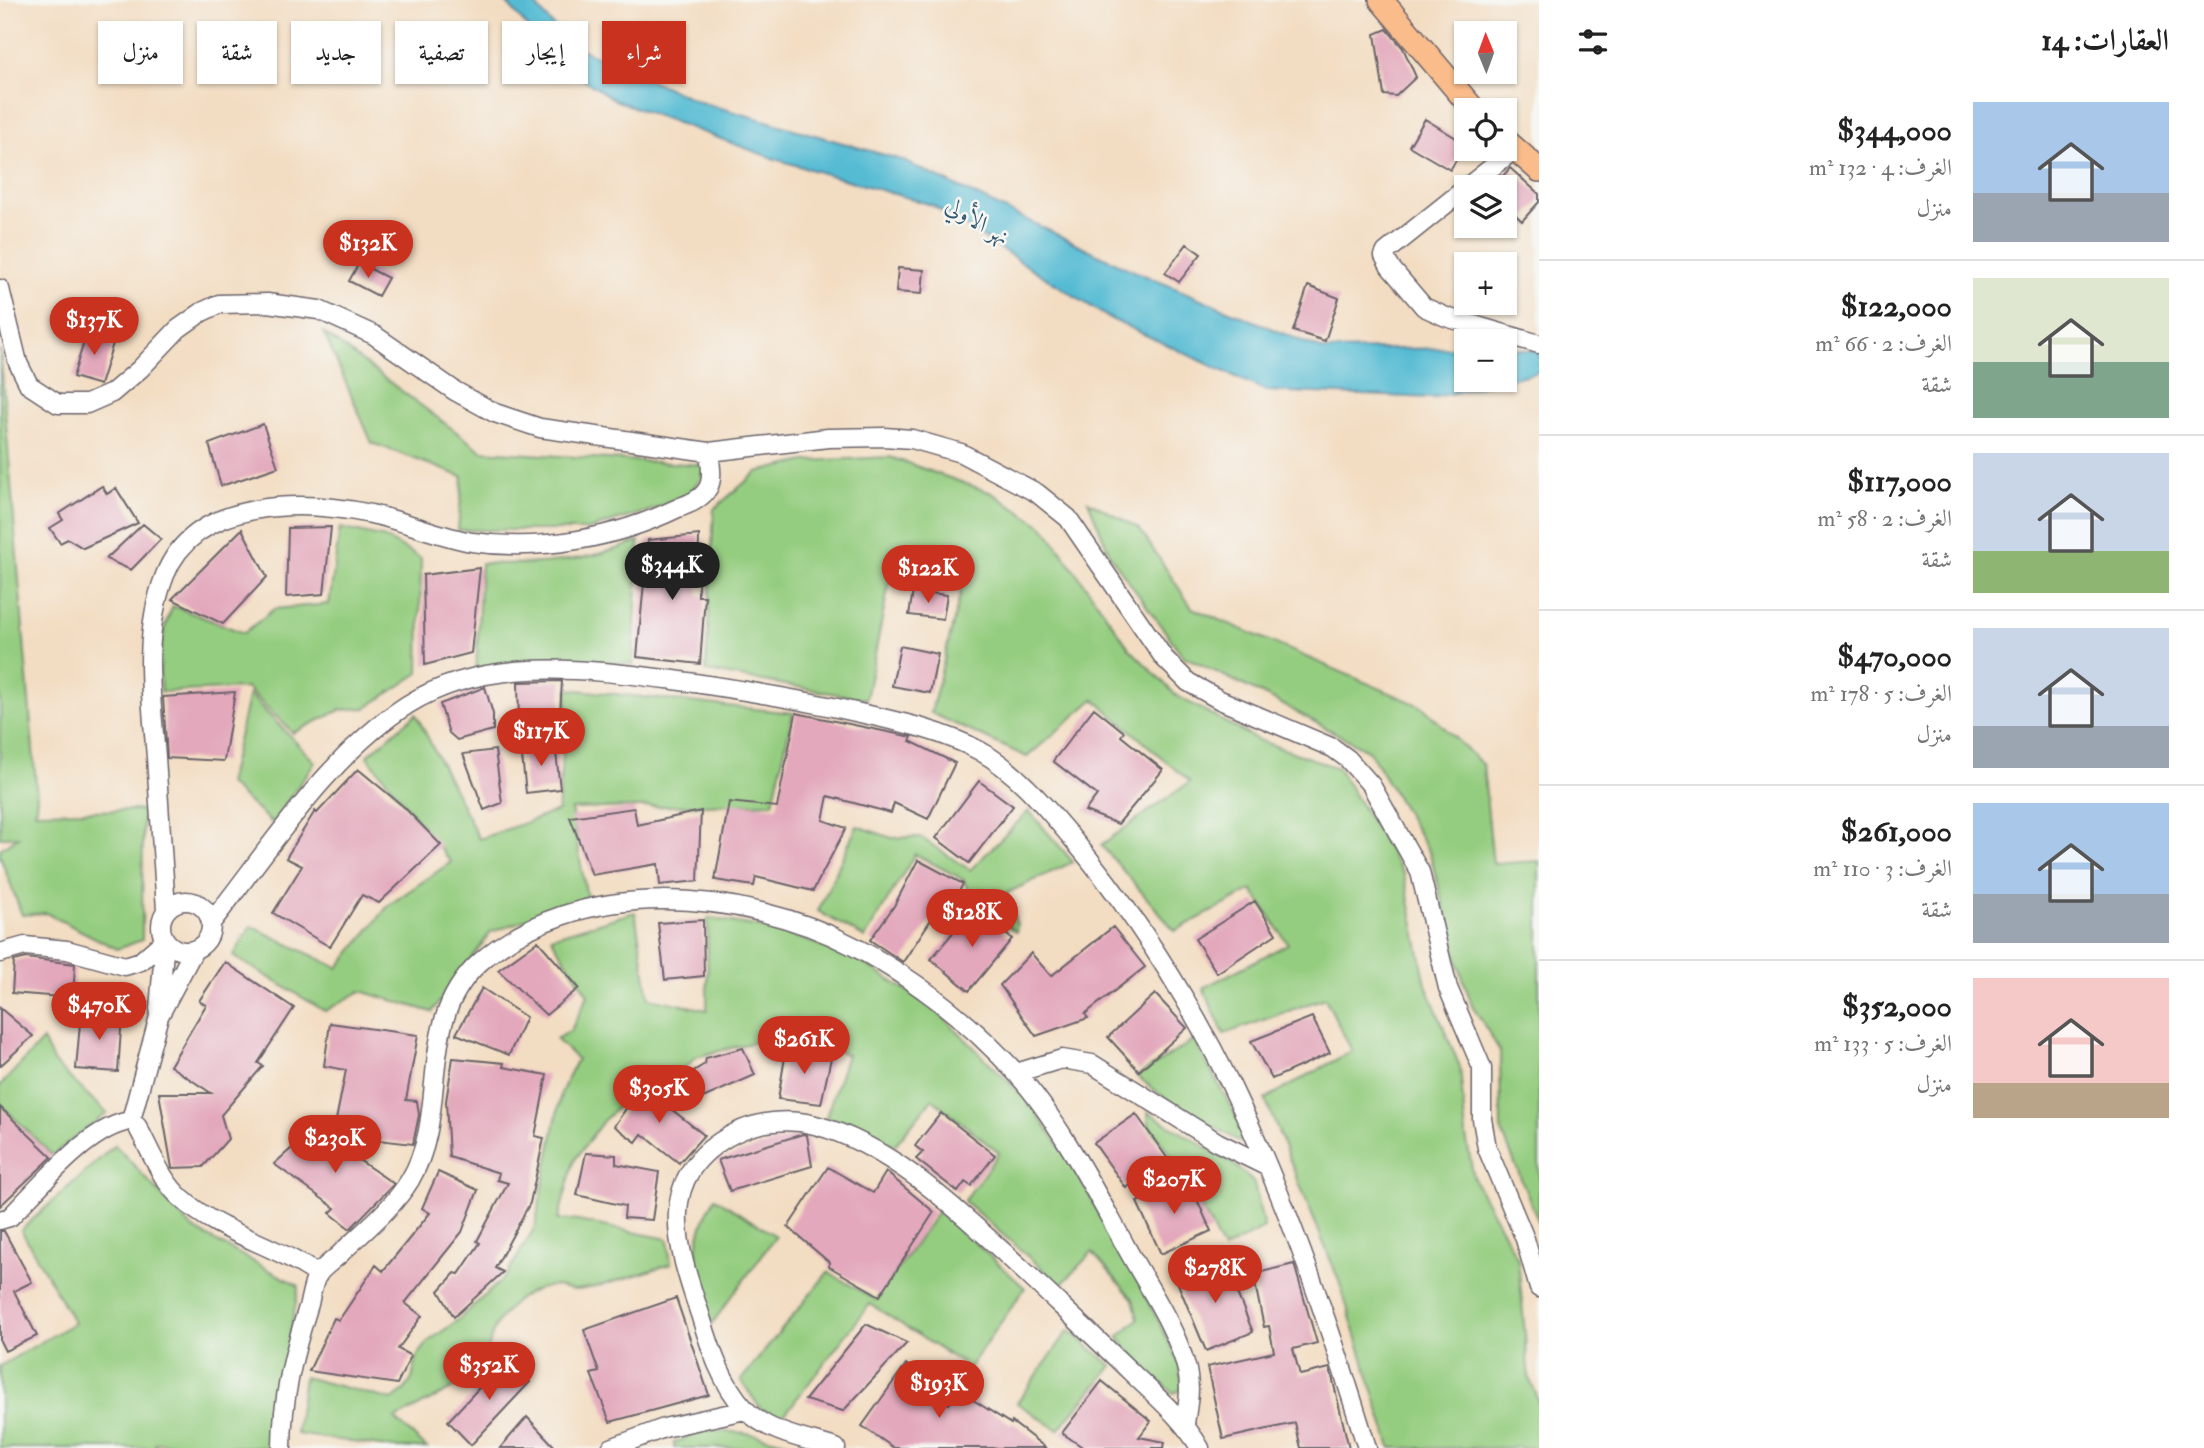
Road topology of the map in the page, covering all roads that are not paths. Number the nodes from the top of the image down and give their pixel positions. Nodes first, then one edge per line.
1 (1381, 0) edge
2 (1464, 98) edge
3 (1517, 150) edge
4 (1493, 161) edge
5 (1539, 170) edge
6 (1479, 175) edge
7 (1454, 197) edge
8 (0, 289) edge
9 (1539, 344) edge
10 (709, 452) junction
11 (166, 910) junction
12 (211, 923) junction
13 (165, 940) junction
14 (194, 950) junction
15 (0, 953) edge
16 (159, 1016) junction
17 (1016, 1073) junction
18 (132, 1120) junction
19 (1268, 1167) junction
20 (0, 1220) edge
21 (318, 1275) junction
22 (1539, 1288) edge
23 (745, 1410) junction
24 (1185, 1423) junction
25 (282, 1448) edge
26 (611, 1448) edge
27 (836, 1448) edge
28 (1200, 1448) edge
29 (1367, 1448) edge

1 - 2 main road
3 - 5 main road
4 - 6 street
7 - 9 street
8 - 10 street
10 - 11 street
10 - 22 street
11 - 12 street
11 - 13 street
12 - 14 street
12 - 19 street
13 - 14 street
13 - 15 street
13 - 16 street
14 - 16 street
16 - 18 street
17 - 19 street
17 - 21 street
17 - 24 street
18 - 20 street
18 - 21 street
19 - 29 street
21 - 25 street
23 - 24 street
23 - 26 street
23 - 27 street
24 - 28 street

